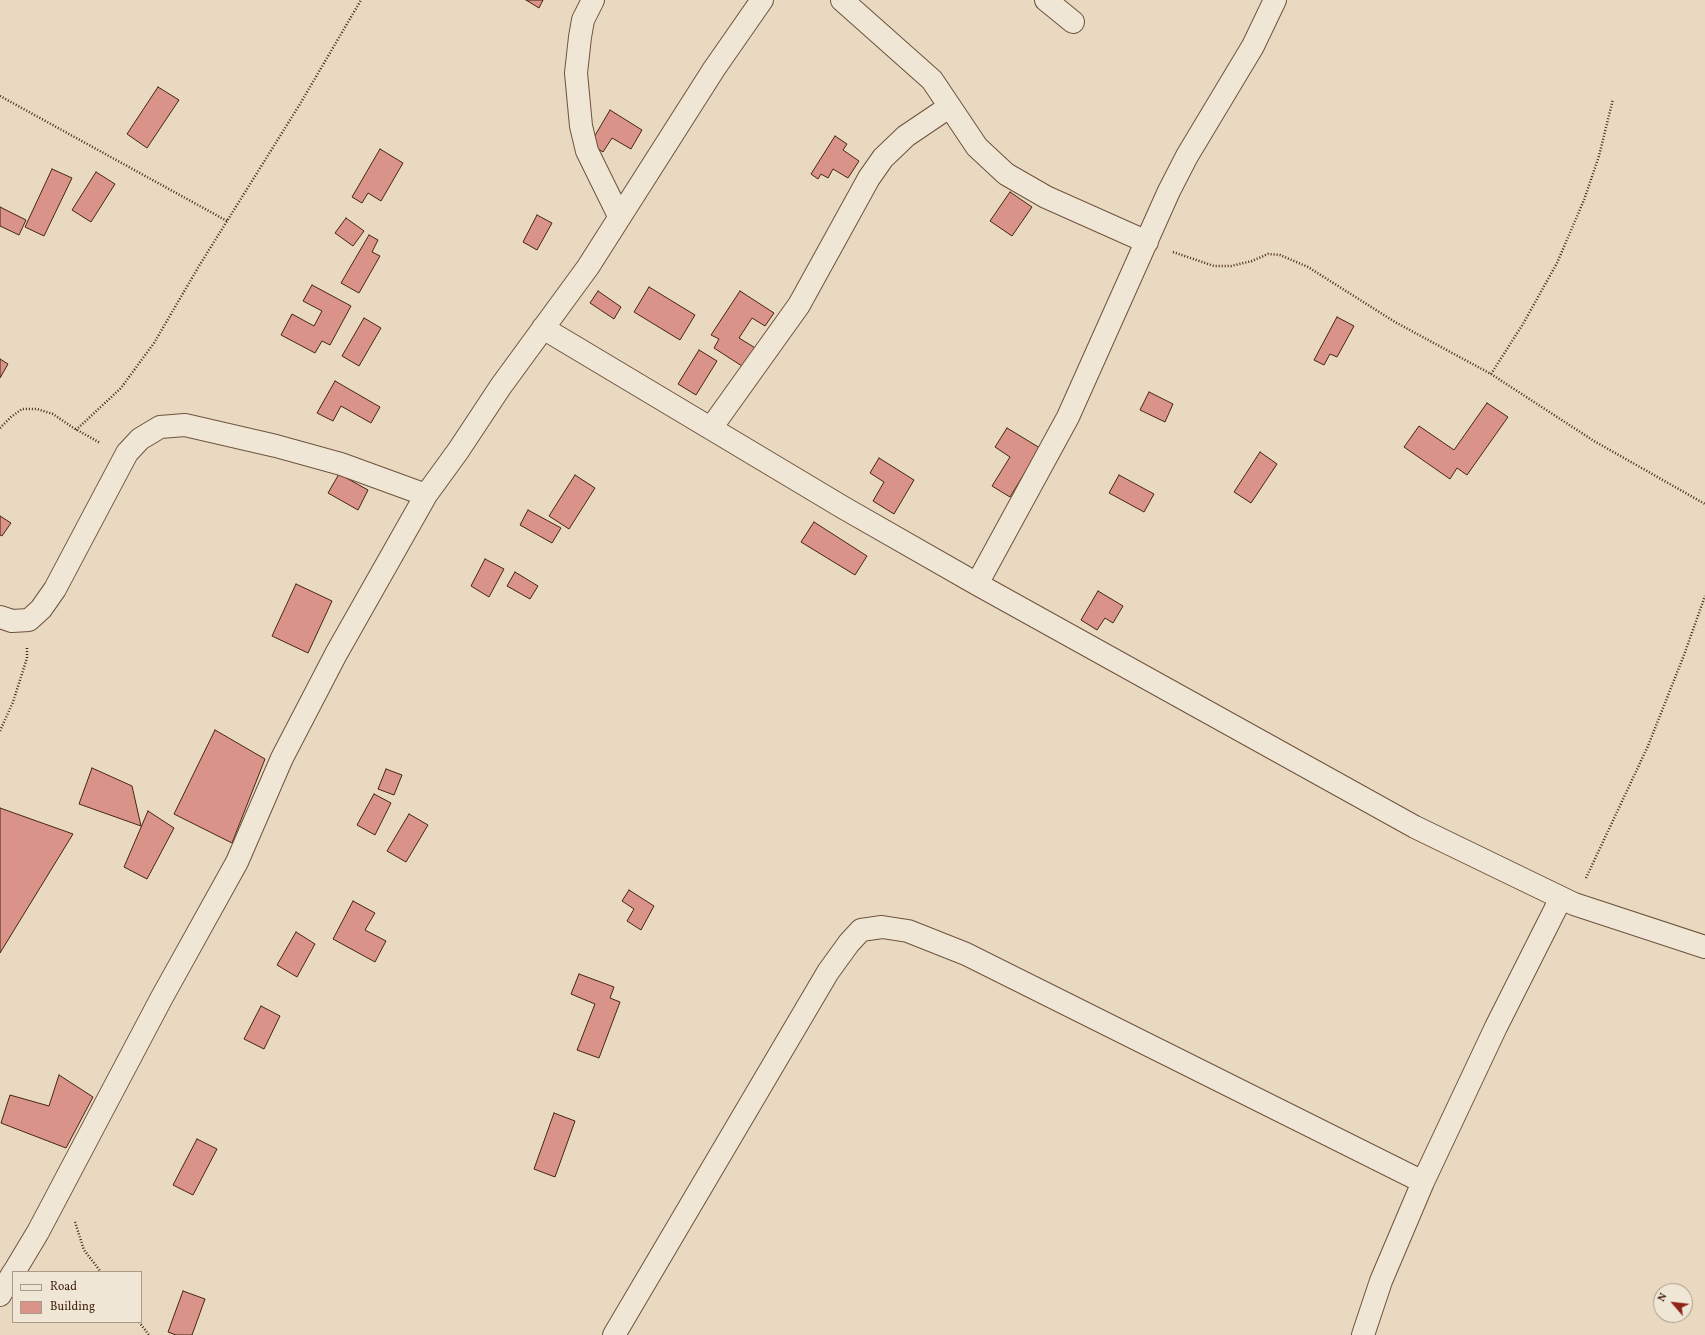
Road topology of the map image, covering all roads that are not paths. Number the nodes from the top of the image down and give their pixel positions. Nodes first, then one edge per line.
1 (593, 0) edge
2 (762, 0) edge
3 (842, 0) edge
4 (1046, 0) edge
5 (1274, 0) edge
6 (1073, 22) dead end
7 (949, 107) junction
8 (620, 216) junction
9 (1147, 242) junction
10 (543, 328) junction
11 (711, 428) junction
12 (426, 495) junction
13 (978, 584) junction
14 (0, 617) edge
15 (1567, 901) junction
16 (1704, 942) edge
17 (1423, 1182) junction
18 (14, 1271) edge
19 (12, 1275) edge
20 (0, 1295) edge
21 (614, 1335) edge
22 (1362, 1335) edge

1 - 8 street
2 - 8 street
3 - 7 street
4 - 6 street
5 - 9 street
7 - 9 street
7 - 11 street
8 - 10 street
9 - 13 street
10 - 11 street
10 - 12 street
11 - 13 street
12 - 14 street
12 - 18 street
13 - 15 street
15 - 16 street
15 - 17 street
17 - 21 street
17 - 22 street
19 - 20 street

